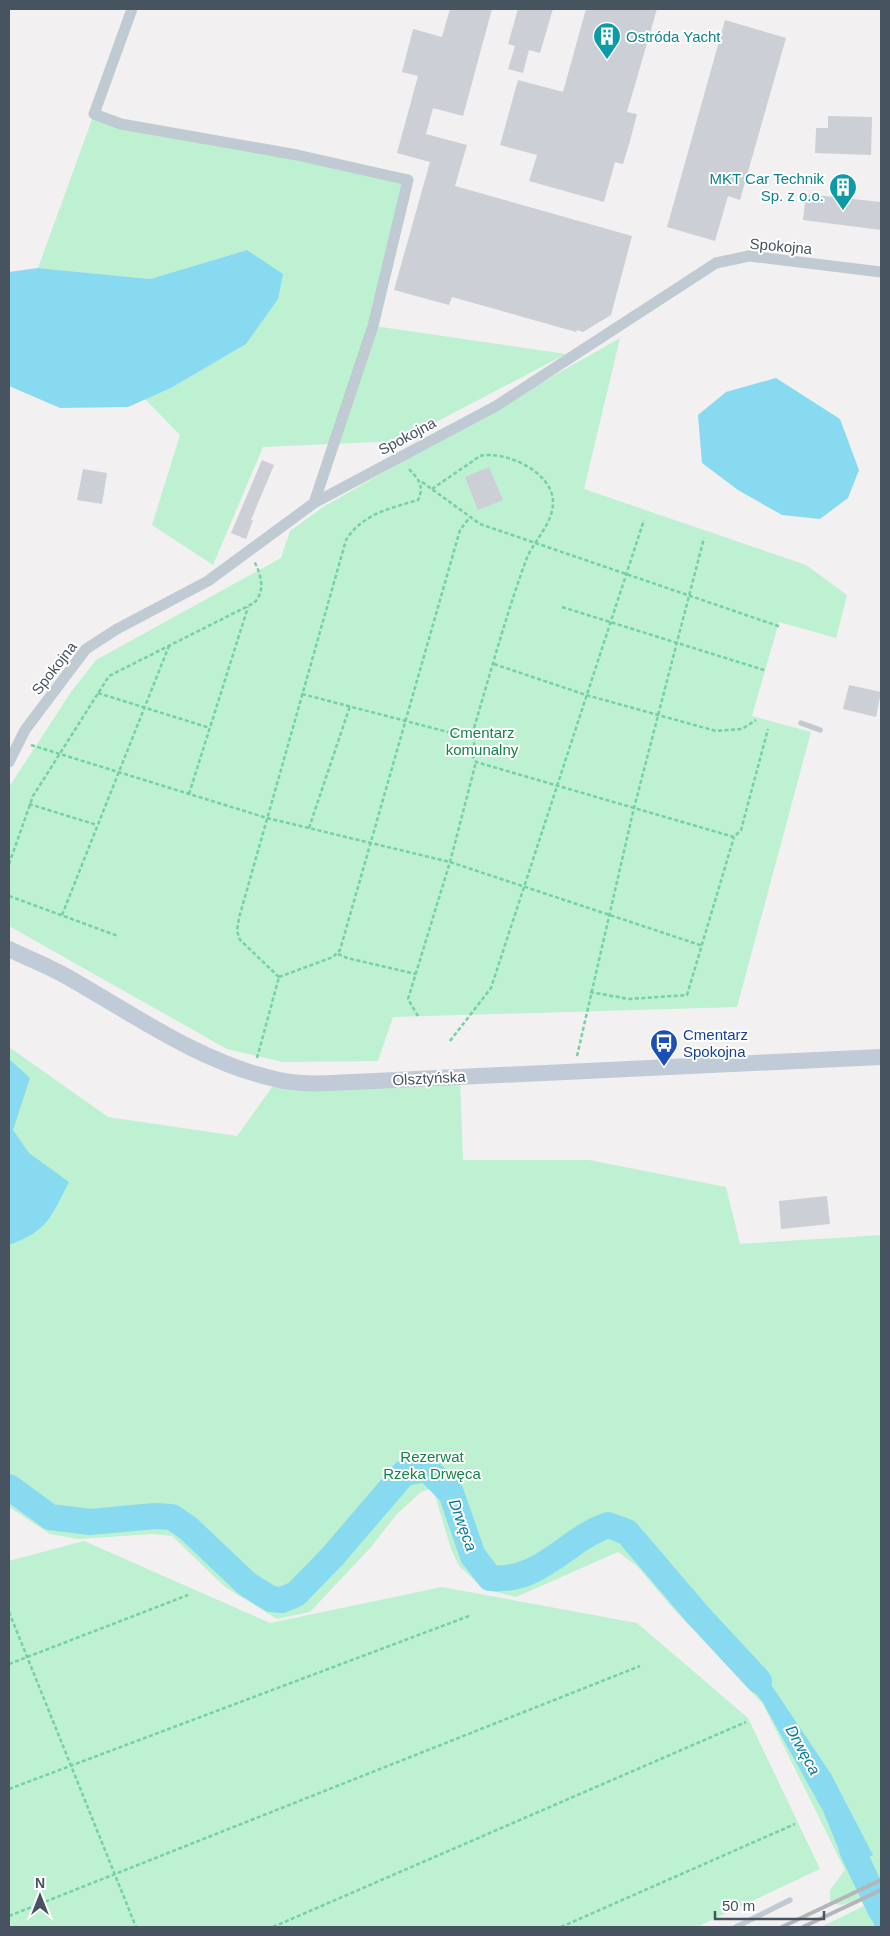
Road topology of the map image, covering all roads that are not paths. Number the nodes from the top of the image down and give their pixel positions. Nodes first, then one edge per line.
1 (132, 9) edge
2 (881, 272) edge
3 (314, 502) junction
4 (801, 724) dead end
5 (820, 730) dead end
6 (9, 762) edge
7 (9, 948) edge
8 (881, 1057) edge
9 (790, 1900) dead end
10 (736, 1927) edge

1 - 3 street
2 - 3 street, Spokojna
3 - 6 street, Spokojna
4 - 5 lane
7 - 8 street, Olsztyńska
9 - 10 lane

